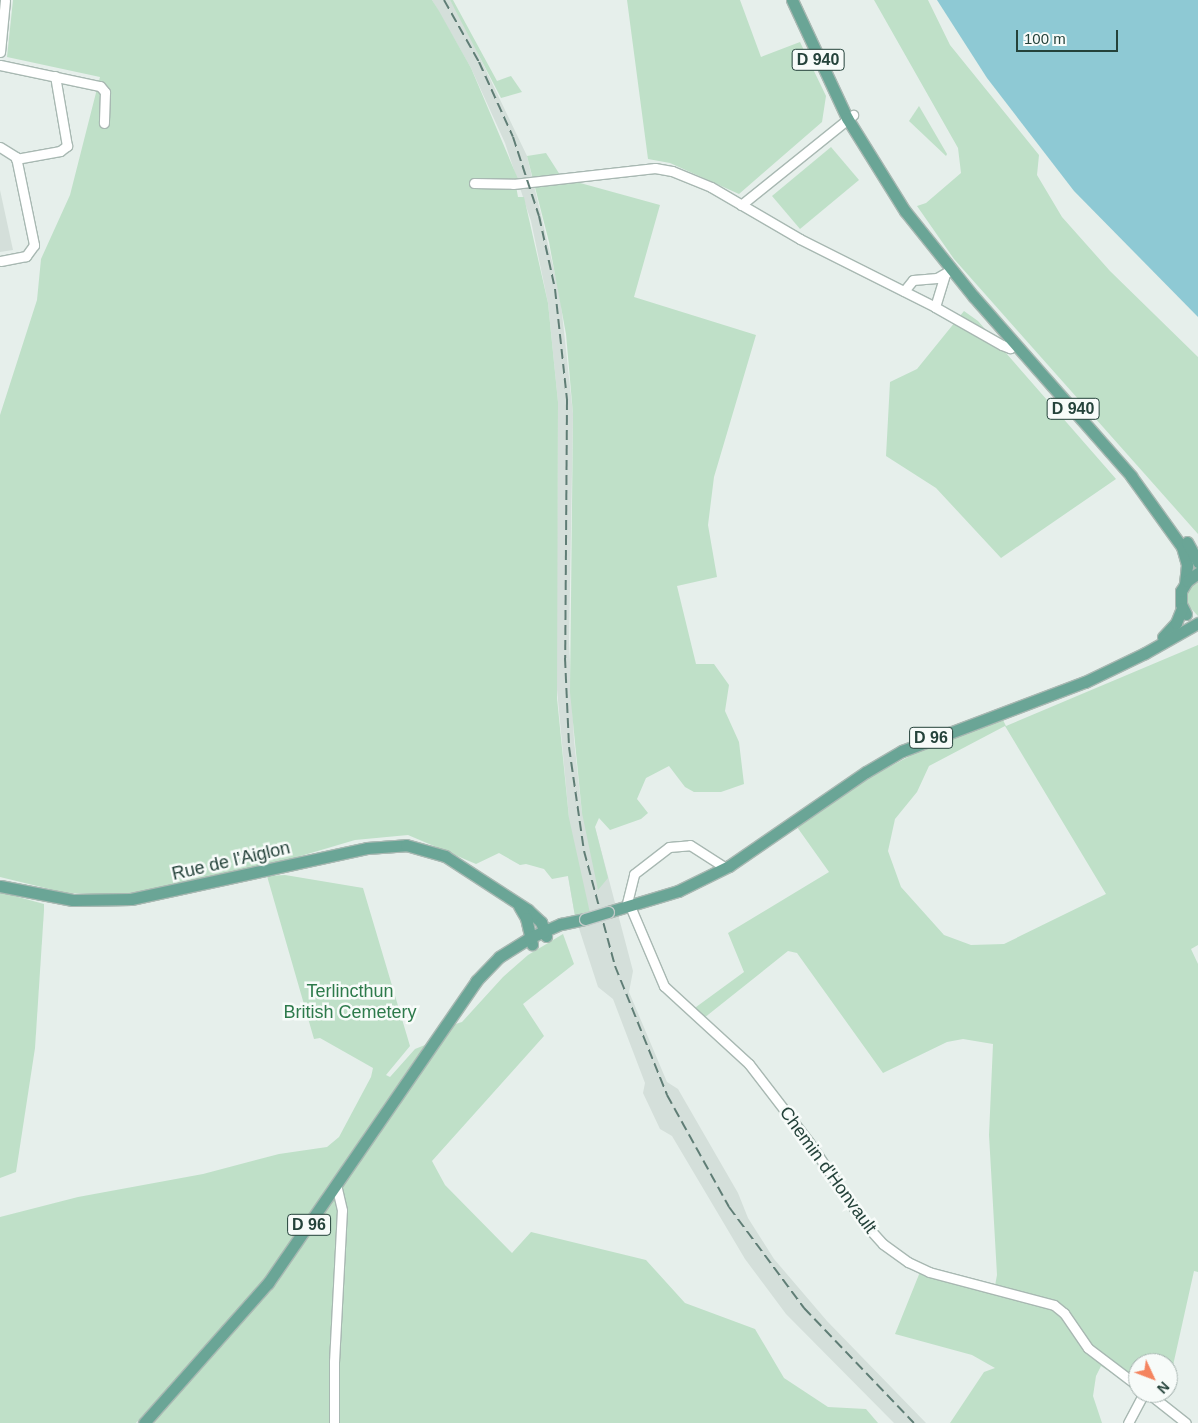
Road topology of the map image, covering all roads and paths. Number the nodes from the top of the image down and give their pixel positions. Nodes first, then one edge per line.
1 (5, 0) edge
2 (792, 0) edge
3 (797, 0) edge
4 (1, 34) edge
5 (0, 52) edge
6 (0, 67) edge
7 (55, 76) junction
8 (850, 117) junction
9 (104, 123) dead end
10 (0, 147) edge
11 (16, 159) junction
12 (474, 183) dead end
13 (741, 204) junction
14 (0, 261) edge
15 (948, 272) junction
16 (904, 291) junction
17 (935, 307) junction
18 (1015, 344) junction
19 (1152, 506) junction
20 (1198, 562) edge
21 (1198, 574) edge
22 (1185, 583) junction
23 (1182, 608) junction
24 (1198, 622) edge
25 (1106, 673) junction
26 (726, 868) junction
27 (0, 886) edge
28 (519, 906) junction
29 (628, 907) junction
30 (545, 933) junction
31 (530, 941) junction
32 (336, 1185) junction
33 (1128, 1378) edge
34 (1140, 1403) edge
35 (1159, 1403) edge
36 (144, 1423) edge
37 (334, 1423) edge
38 (1128, 1423) edge
39 (1186, 1423) edge

1 - 4 street
2 - 8 main road, D 940
3 - 8 main road, D 940
4 - 5 street
6 - 7 street
7 - 9 street
7 - 11 street
8 - 13 street
8 - 15 main road, D 940
10 - 11 street
11 - 14 street
12 - 13 street
13 - 16 street
15 - 16 street
15 - 17 street
15 - 18 main road, D 940
16 - 17 street
17 - 18 street
18 - 19 main road, D 940
19 - 20 main road, D 940
19 - 22 main road, D 940
21 - 22 main road
22 - 23 main road
23 - 24 main road
23 - 25 main road, D 96
24 - 25 main road, D 96
25 - 26 main road, D 96
26 - 29 main road, D 96
26 - 29 street
27 - 28 main road, Rue de l'Aiglon
28 - 30 main road, Rue de l'Aiglon
28 - 31 main road
29 - 30 main road, D 96, bridge
29 - 33 street, Chemin d'Honvault
30 - 31 main road, D 96
31 - 32 main road, D 96
32 - 36 main road, D 96
32 - 37 street
34 - 38 street
35 - 39 street

